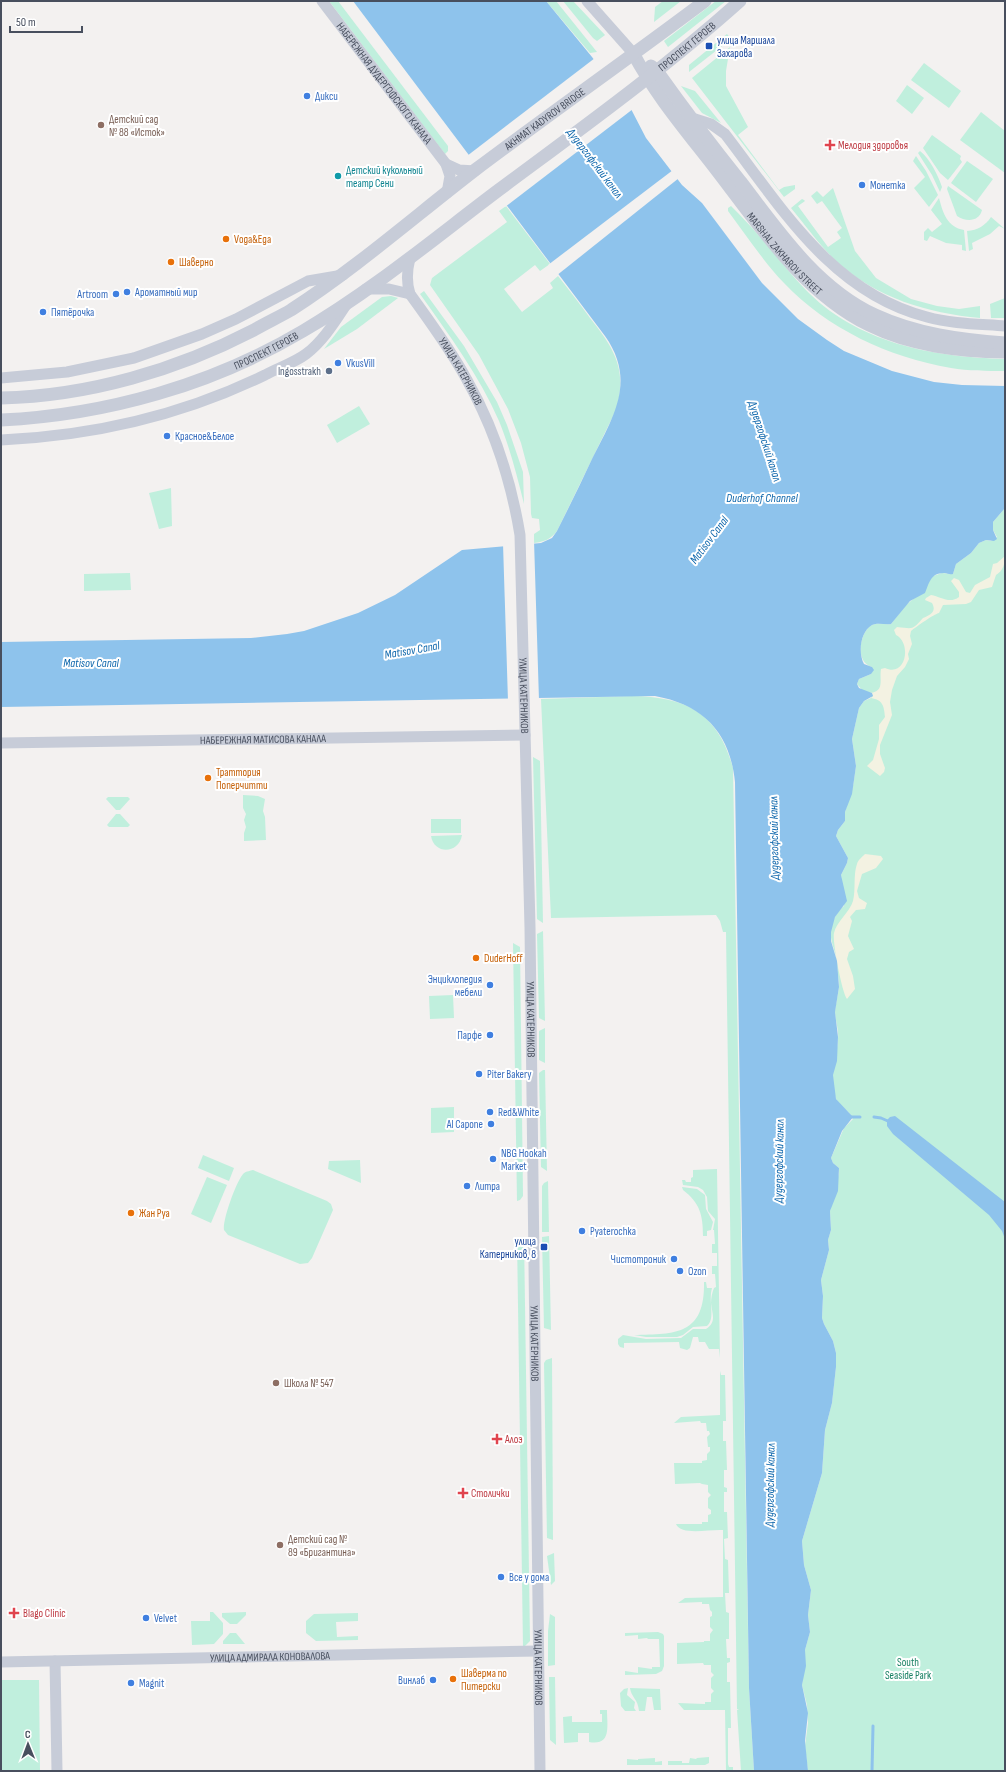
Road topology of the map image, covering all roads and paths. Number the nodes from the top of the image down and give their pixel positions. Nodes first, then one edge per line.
1 (322, 1) edge
2 (587, 1) edge
3 (705, 1) edge
4 (740, 1) edge
5 (634, 53) junction
6 (652, 75) junction
7 (692, 118) junction
8 (446, 164) junction
9 (475, 171) junction
10 (447, 193) junction
11 (410, 258) junction
12 (343, 275) junction
13 (366, 289) junction
14 (410, 294) junction
15 (348, 303) junction
16 (1005, 326) edge
17 (1005, 343) edge
18 (1005, 352) edge
19 (1, 378) edge
20 (1, 398) edge
21 (1, 420) edge
22 (1, 440) edge
23 (525, 735) junction
24 (1, 743) edge
25 (538, 1651) junction
26 (55, 1661) junction
27 (1, 1662) edge
28 (57, 1771) edge
29 (540, 1771) edge

1 - 8 street, НАБЕРЕЖНАЯ ДУДЕРГОФСКОГО КАНАЛА
2 - 5 street, MARSHAL ZAKHAROV STREET
3 - 5 street
4 - 6 street, ПРОСПЕКТ ГЕРОЕВ
5 - 6 street, MARSHAL ZAKHAROV STREET
5 - 9 street, AKHMAT KADYROV BRIDGE
6 - 7 street, MARSHAL ZAKHAROV STREET
6 - 11 street, ПРОСПЕКТ ГЕРОЕВ
6 - 18 street, MARSHAL ZAKHAROV STREET
7 - 16 street
7 - 17 street, MARSHAL ZAKHAROV STREET
8 - 9 street
8 - 10 street, НАБЕРЕЖНАЯ ДУДЕРГОФСКОГО КАНАЛА
9 - 10 street, ПРОСПЕКТ ГЕРОЕВ
10 - 12 street, ПРОСПЕКТ ГЕРОЕВ
11 - 13 street, ПРОСПЕКТ ГЕРОЕВ
11 - 14 street, УЛИЦА КАТЕРНИКОВ
12 - 19 street
12 - 20 street, ПРОСПЕКТ ГЕРОЕВ
13 - 14 street
13 - 15 street, ПРОСПЕКТ ГЕРОЕВ
14 - 23 street, УЛИЦА КАТЕРНИКОВ
15 - 21 street, ПРОСПЕКТ ГЕРОЕВ
15 - 22 street
23 - 24 street, НАБЕРЕЖНАЯ МАТИСОВА КАНАЛА
23 - 25 street, УЛИЦА КАТЕРНИКОВ
25 - 26 street, УЛИЦА АДМИРАЛА КОНОВАЛОВА
25 - 29 street, УЛИЦА КАТЕРНИКОВ
26 - 27 street, УЛИЦА АДМИРАЛА КОНОВАЛОВА
26 - 28 street

